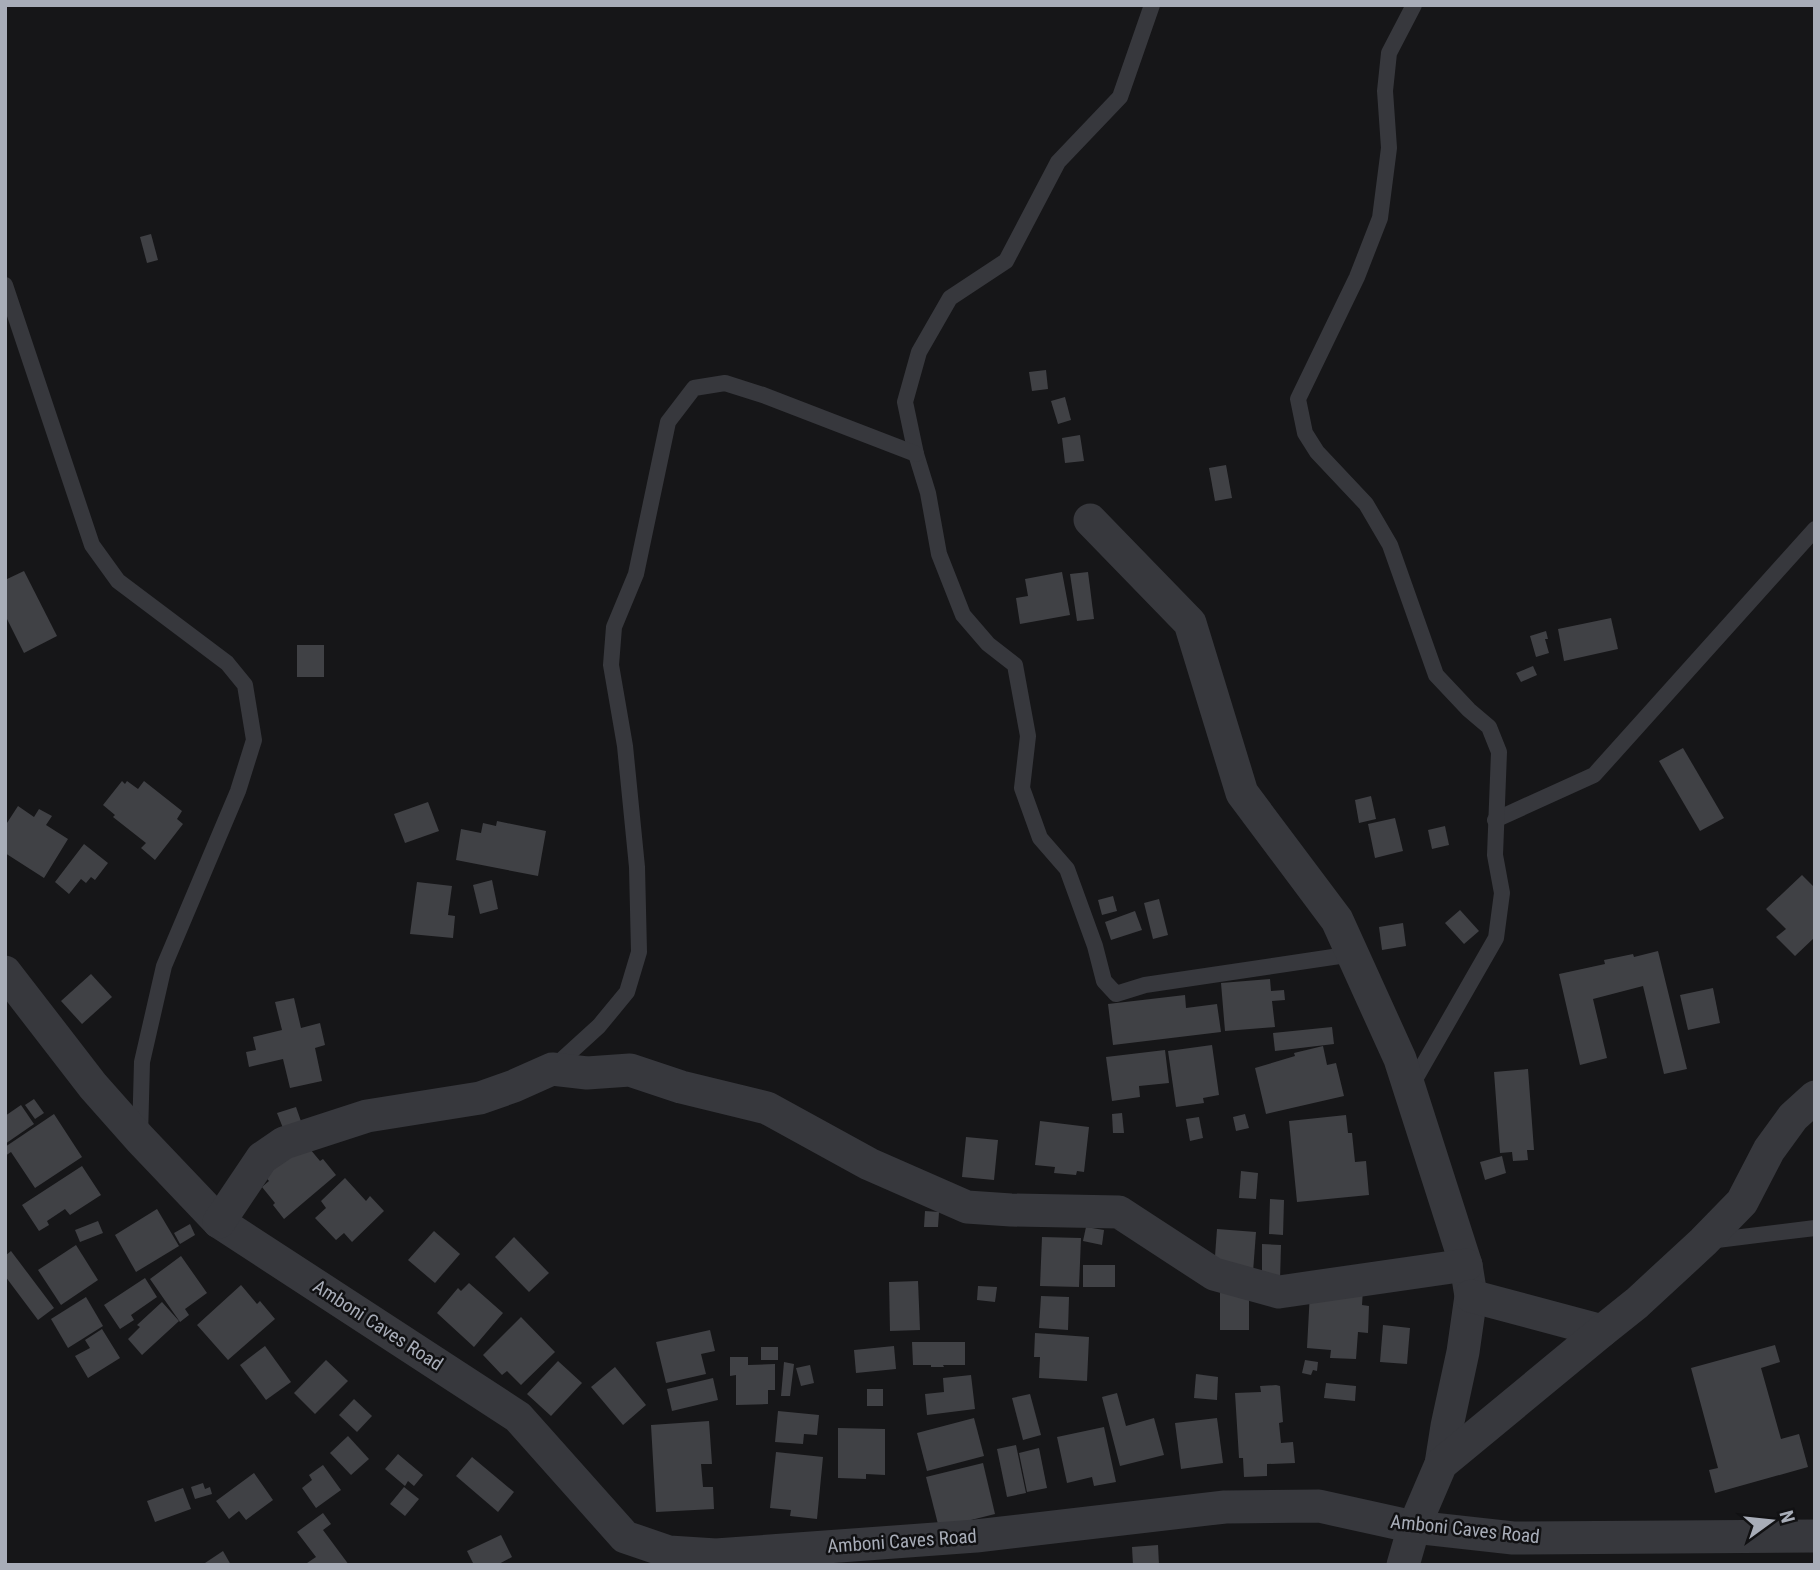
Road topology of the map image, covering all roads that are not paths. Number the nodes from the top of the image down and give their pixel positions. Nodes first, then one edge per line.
1 (1153, 5) edge
2 (1414, 5) edge
3 (5, 285) edge
4 (916, 454) junction
5 (1090, 520) dead end
6 (1815, 529) edge
7 (1495, 820) junction
8 (1353, 954) junction
9 (5, 972) edge
10 (552, 1069) junction
11 (1410, 1088) junction
12 (1815, 1097) edge
13 (140, 1139) junction
14 (219, 1222) junction
15 (1815, 1228) edge
16 (1703, 1242) junction
17 (1469, 1280) junction
18 (1602, 1331) junction
19 (1439, 1469) junction
20 (1414, 1527) junction
21 (1815, 1535) edge
22 (626, 1551) edge
23 (1403, 1565) edge

1 - 4 lane
2 - 7 lane
3 - 13 lane
4 - 8 lane
4 - 10 lane
5 - 8 street
6 - 7 lane
7 - 11 lane
8 - 11 street
9 - 13 street, Amboni Caves Road
10 - 14 street
10 - 17 street
11 - 17 street
12 - 16 street
13 - 14 street, Amboni Caves Road
14 - 22 street, Amboni Caves Road
15 - 16 lane
16 - 18 street
17 - 18 street
17 - 19 street
18 - 19 street
19 - 20 street
20 - 21 street, Amboni Caves Road
20 - 22 street, Amboni Caves Road
20 - 23 street

